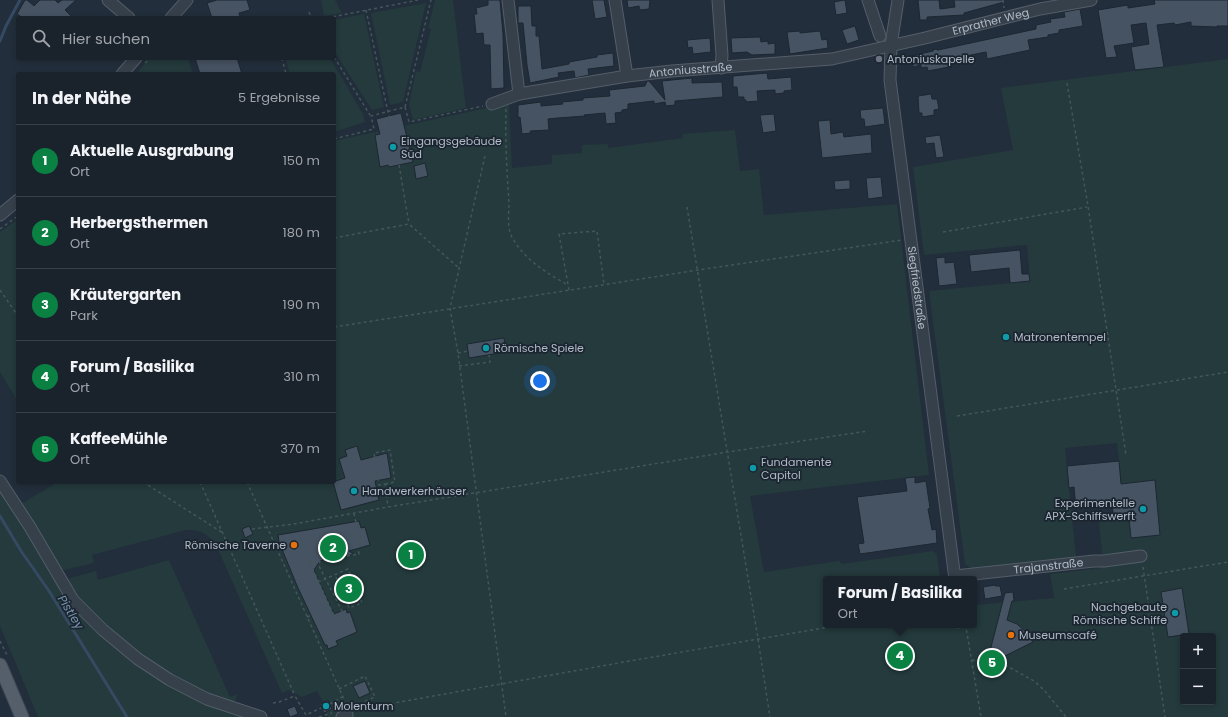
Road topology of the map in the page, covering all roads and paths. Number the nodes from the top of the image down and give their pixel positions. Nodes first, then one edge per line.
1 (108, 0) edge
2 (187, 0) edge
3 (418, 0) edge
4 (431, 0) edge
5 (508, 0) edge
6 (615, 0) edge
7 (718, 0) edge
8 (868, 0) edge
9 (898, 0) edge
10 (1092, 0) edge
11 (366, 10) junction
12 (309, 12) dead end
13 (127, 16) edge
14 (173, 16) edge
15 (310, 16) edge
16 (336, 16) edge
17 (880, 36) dead end
18 (891, 45) junction
19 (134, 60) edge
20 (282, 60) edge
21 (336, 60) edge
22 (721, 68) junction
23 (124, 72) edge
24 (286, 72) edge
25 (627, 76) junction
26 (1067, 82) dead end
27 (519, 94) junction
28 (506, 99) junction
29 (492, 104) joint
30 (405, 107) junction
31 (388, 111) junction
32 (371, 116) junction
33 (392, 132) dead end
34 (336, 138) edge
35 (485, 156) dead end
36 (399, 165) dead end
37 (16, 202) edge
38 (1088, 206) junction
39 (687, 207) dead end
40 (0, 216) edge
41 (16, 217) edge
42 (409, 224) junction
43 (0, 229) edge
44 (943, 232) dead end
45 (336, 238) edge
46 (910, 239) junction
47 (460, 269) junction
48 (698, 270) junction
49 (604, 284) junction
50 (568, 285) junction
51 (0, 290) edge
52 (569, 290) junction
53 (450, 308) junction
54 (16, 313) edge
55 (336, 327) edge
56 (468, 351) dead end
57 (458, 353) junction
58 (489, 355) dead end
59 (459, 366) junction
60 (1228, 372) edge
61 (1116, 390) junction
62 (957, 416) dead end
63 (868, 431) dead end
64 (728, 452) junction
65 (1126, 455) dead end
66 (0, 481) edge
67 (146, 484) edge
68 (201, 484) edge
69 (248, 484) edge
70 (385, 484) junction
71 (476, 493) junction
72 (388, 507) junction
73 (354, 513) junction
74 (267, 528) junction
75 (252, 529) dead end
76 (223, 533) junction
77 (359, 534) junction
78 (300, 538) dead end
79 (324, 541) dead end
80 (1141, 556) joint
81 (1228, 562) edge
82 (335, 575) junction
83 (955, 576) edge
84 (964, 576) edge
85 (1144, 576) junction
86 (352, 577) junction
87 (325, 579) junction
88 (318, 582) junction
89 (339, 583) junction
90 (354, 583) junction
91 (341, 589) junction
92 (357, 589) junction
93 (1064, 589) dead end
94 (344, 594) junction
95 (359, 595) junction
96 (346, 601) junction
97 (330, 607) junction
98 (307, 617) junction
99 (823, 628) edge
100 (966, 628) edge
101 (758, 639) junction
102 (972, 660) junction
103 (0, 665) edge
104 (502, 684) junction
105 (339, 689) junction
106 (295, 696) junction
107 (343, 697) junction
108 (273, 702) dead end
109 (330, 704) dead end
110 (321, 708) dead end
111 (364, 709) junction
112 (344, 714) edge
113 (307, 716) edge
114 (22, 717) edge
115 (261, 717) edge
116 (319, 717) edge
117 (506, 717) edge
118 (770, 717) edge
119 (981, 717) edge
120 (1066, 717) edge
121 (1165, 717) edge

1 - 13 street
2 - 14 street
3 - 11 path
4 - 30 path
5 - 27 street
6 - 25 street
7 - 22 street
8 - 17 street
9 - 18 street, Siegfriedstraße
10 - 18 street, Erprather Weg
11 - 16 path
11 - 31 path
12 - 15 path
18 - 22 street, Antoniusstraße
18 - 46 street, Siegfriedstraße
19 - 23 street
20 - 24 path
21 - 32 path
22 - 25 street, Antoniusstraße
25 - 27 street, Antoniusstraße
26 - 38 path
27 - 28 street, Antoniusstraße
28 - 29 street, Antoniusstraße
28 - 50 path
29 - 30 path
30 - 31 path
31 - 32 path
31 - 33 path
32 - 34 path
35 - 47 path
36 - 42 path
37 - 40 street
38 - 44 path
38 - 61 path
39 - 48 path
41 - 43 path
42 - 45 path
42 - 47 path
46 - 48 path
46 - 83 street, Siegfriedstraße
47 - 53 path
48 - 49 path
48 - 64 path
49 - 50 path
49 - 52 path
50 - 52 path
51 - 54 path
52 - 53 path
53 - 55 path
53 - 57 path
56 - 57 path
57 - 59 path
58 - 59 path
59 - 71 path
60 - 61 path
61 - 62 path
61 - 65 path
63 - 64 path
64 - 71 path
64 - 101 path
66 - 115 street
67 - 76 path
68 - 76 path
69 - 74 path
70 - 70 path
70 - 72 path
71 - 72 path
71 - 104 path
72 - 73 path
73 - 74 path
73 - 77 path
74 - 75 path
74 - 98 path
76 - 106 path
77 - 79 path
77 - 87 path
78 - 88 path
80 - 84 street, Trajanstraße
80 - 85 path
81 - 85 path
82 - 86 path
82 - 87 path
82 - 89 path
85 - 93 path
85 - 121 path
86 - 89 path
86 - 90 path
87 - 88 path
87 - 97 path
88 - 97 path
89 - 91 path
90 - 91 path
90 - 92 path
91 - 94 path
92 - 94 path
92 - 95 path
94 - 96 path
95 - 96 path
95 - 96 path
97 - 98 path
98 - 105 path
99 - 101 path
100 - 102 path
101 - 104 path
101 - 118 path
102 - 119 path
102 - 120 path
103 - 114 main road
104 - 111 path
104 - 117 path
105 - 107 path
105 - 111 path
106 - 108 path
106 - 113 path
107 - 109 path
107 - 112 path
110 - 113 path
111 - 112 path
112 - 116 path

